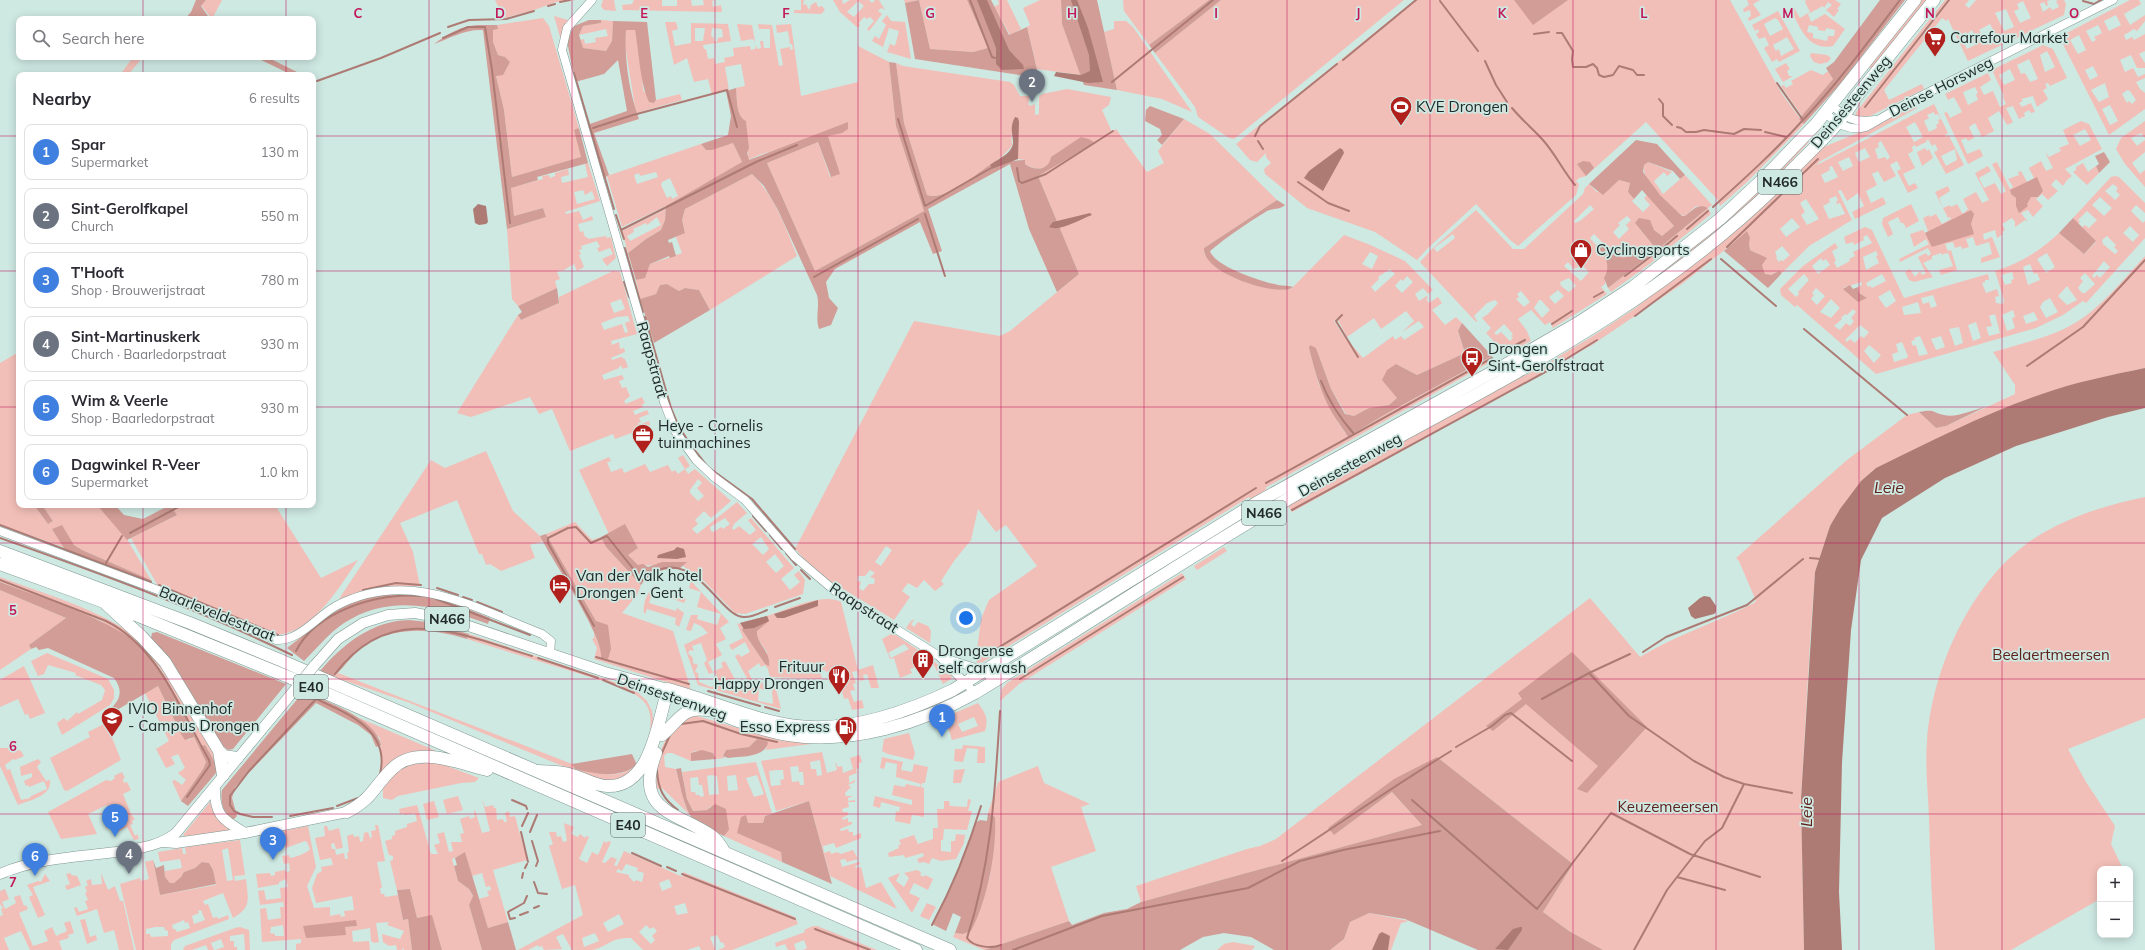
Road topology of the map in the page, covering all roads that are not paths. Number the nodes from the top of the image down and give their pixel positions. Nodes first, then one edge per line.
1 (1915, 0) edge
2 (1934, 0) edge
3 (2113, 0) edge
4 (589, 2) edge
5 (1828, 109) junction
6 (1840, 119) junction
7 (0, 531) edge
8 (0, 551) edge
9 (0, 564) edge
10 (104, 602) junction
11 (550, 653) junction
12 (939, 656) junction
13 (985, 671) junction
14 (994, 682) junction
15 (966, 683) junction
16 (975, 692) junction
17 (670, 693) junction
18 (714, 712) junction
19 (822, 732) junction
20 (662, 735) junction
21 (219, 751) junction
22 (237, 758) junction
23 (538, 771) junction
24 (224, 775) junction
25 (517, 777) junction
26 (216, 786) junction
27 (347, 812) joint
28 (244, 833) junction
29 (163, 842) junction
30 (725, 852) junction
31 (0, 874) edge
32 (916, 950) edge
33 (950, 950) edge

1 - 5 highway, Deinsesteenweg / N466
2 - 6 highway, Deinsesteenweg / N466
3 - 6 street, Deinse Horsweg
4 - 12 street, Raapstraat
5 - 6 street, Deinse Horsweg
5 - 13 highway, Deinsesteenweg / N466
6 - 14 highway, Deinsesteenweg / N466
7 - 11 street, Baarleveldestraat
8 - 23 highway, E40
9 - 10 highway, E40
10 - 21 highway
10 - 25 highway, E40
11 - 17 main road, Deinsesteenweg / N466
11 - 22 main road, Deinsesteenweg / N466, bridge
12 - 13 street, Raapstraat
12 - 15 street, Raapstraat
13 - 14 street
13 - 15 highway, Deinsesteenweg / N466
14 - 16 highway, Deinsesteenweg / N466
15 - 16 street, Raapstraat
15 - 19 highway, Deinsesteenweg / N466
16 - 19 highway, Deinsesteenweg / N466
17 - 18 highway, Deinsesteenweg / N466
17 - 19 highway, Deinsesteenweg / N466
17 - 20 highway
17 - 23 highway
18 - 19 highway, Deinsesteenweg / N466
18 - 20 highway
20 - 30 highway
21 - 22 highway
21 - 24 highway
22 - 24 main road, Deinsesteenweg / N466
23 - 30 highway, E40
24 - 26 main road, Deinsesteenweg / N466
25 - 27 highway
25 - 32 highway, E40
26 - 28 main road
26 - 29 main road, Deinsesteenweg / N466
27 - 28 main road, N466
28 - 29 main road, N466
29 - 31 main road, N466
30 - 33 highway, E40

